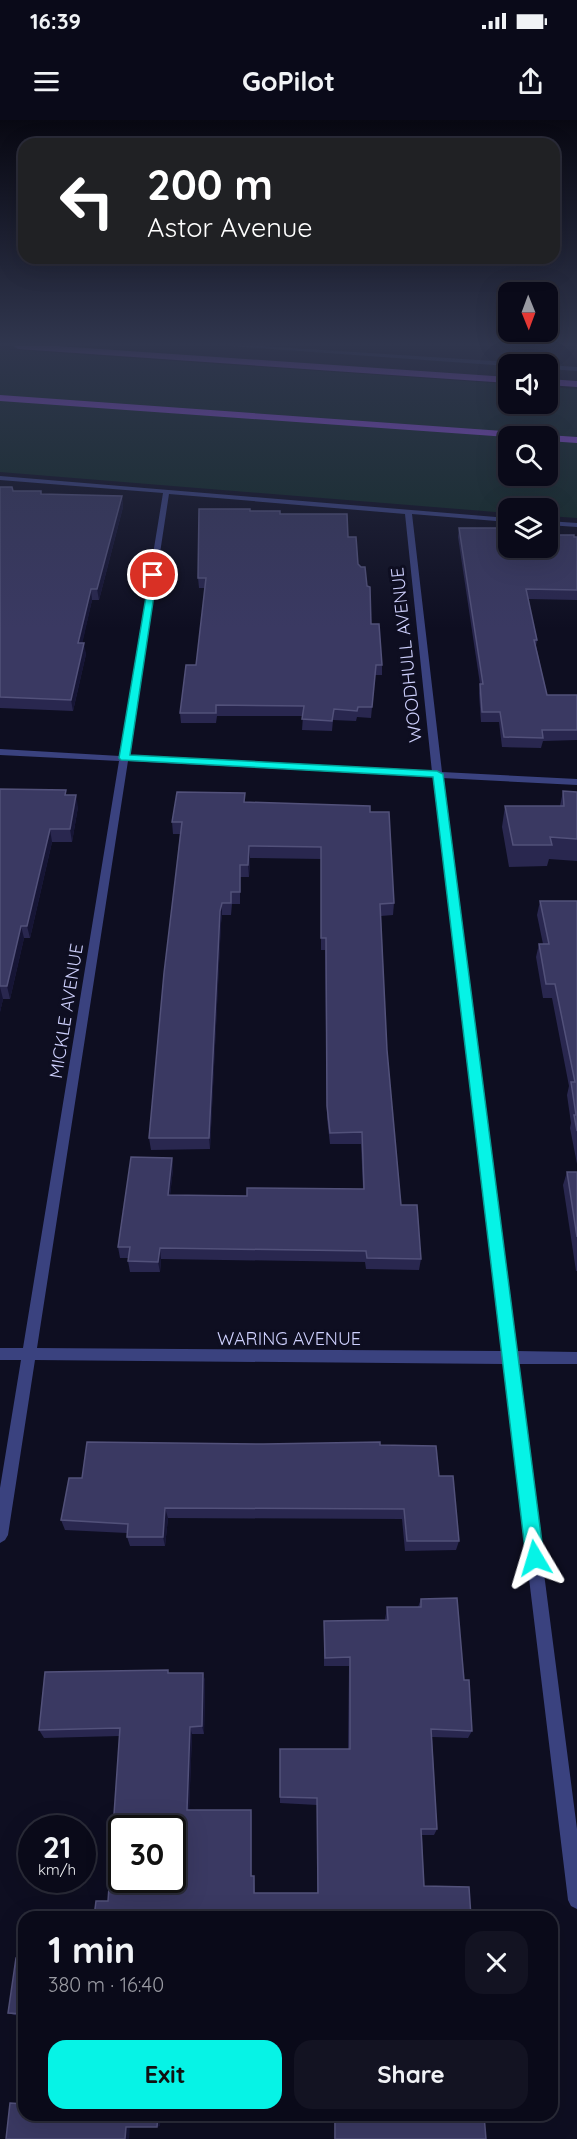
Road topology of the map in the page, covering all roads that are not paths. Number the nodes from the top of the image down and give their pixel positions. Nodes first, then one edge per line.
1 (0, 478) edge
2 (166, 493) junction
3 (408, 513) junction
4 (498, 519) edge
5 (558, 524) edge
6 (577, 525) edge
7 (0, 752) edge
8 (124, 758) junction
9 (437, 774) junction
10 (577, 782) edge
11 (0, 1354) edge
12 (29, 1355) junction
13 (510, 1358) junction
14 (577, 1358) edge
15 (0, 1535) edge
16 (577, 1900) edge

1 - 2 street
2 - 3 street
2 - 8 street, MICKLE AVENUE
3 - 4 street
3 - 9 street, WOODHULL AVENUE
5 - 6 street
7 - 8 street
8 - 9 street
8 - 12 street, MICKLE AVENUE
9 - 10 street
9 - 13 street, WOODHULL AVENUE
11 - 12 street, WARING AVENUE
12 - 13 street, WARING AVENUE
12 - 15 street, MICKLE AVENUE
13 - 14 street, WARING AVENUE
13 - 16 street, WOODHULL AVENUE

